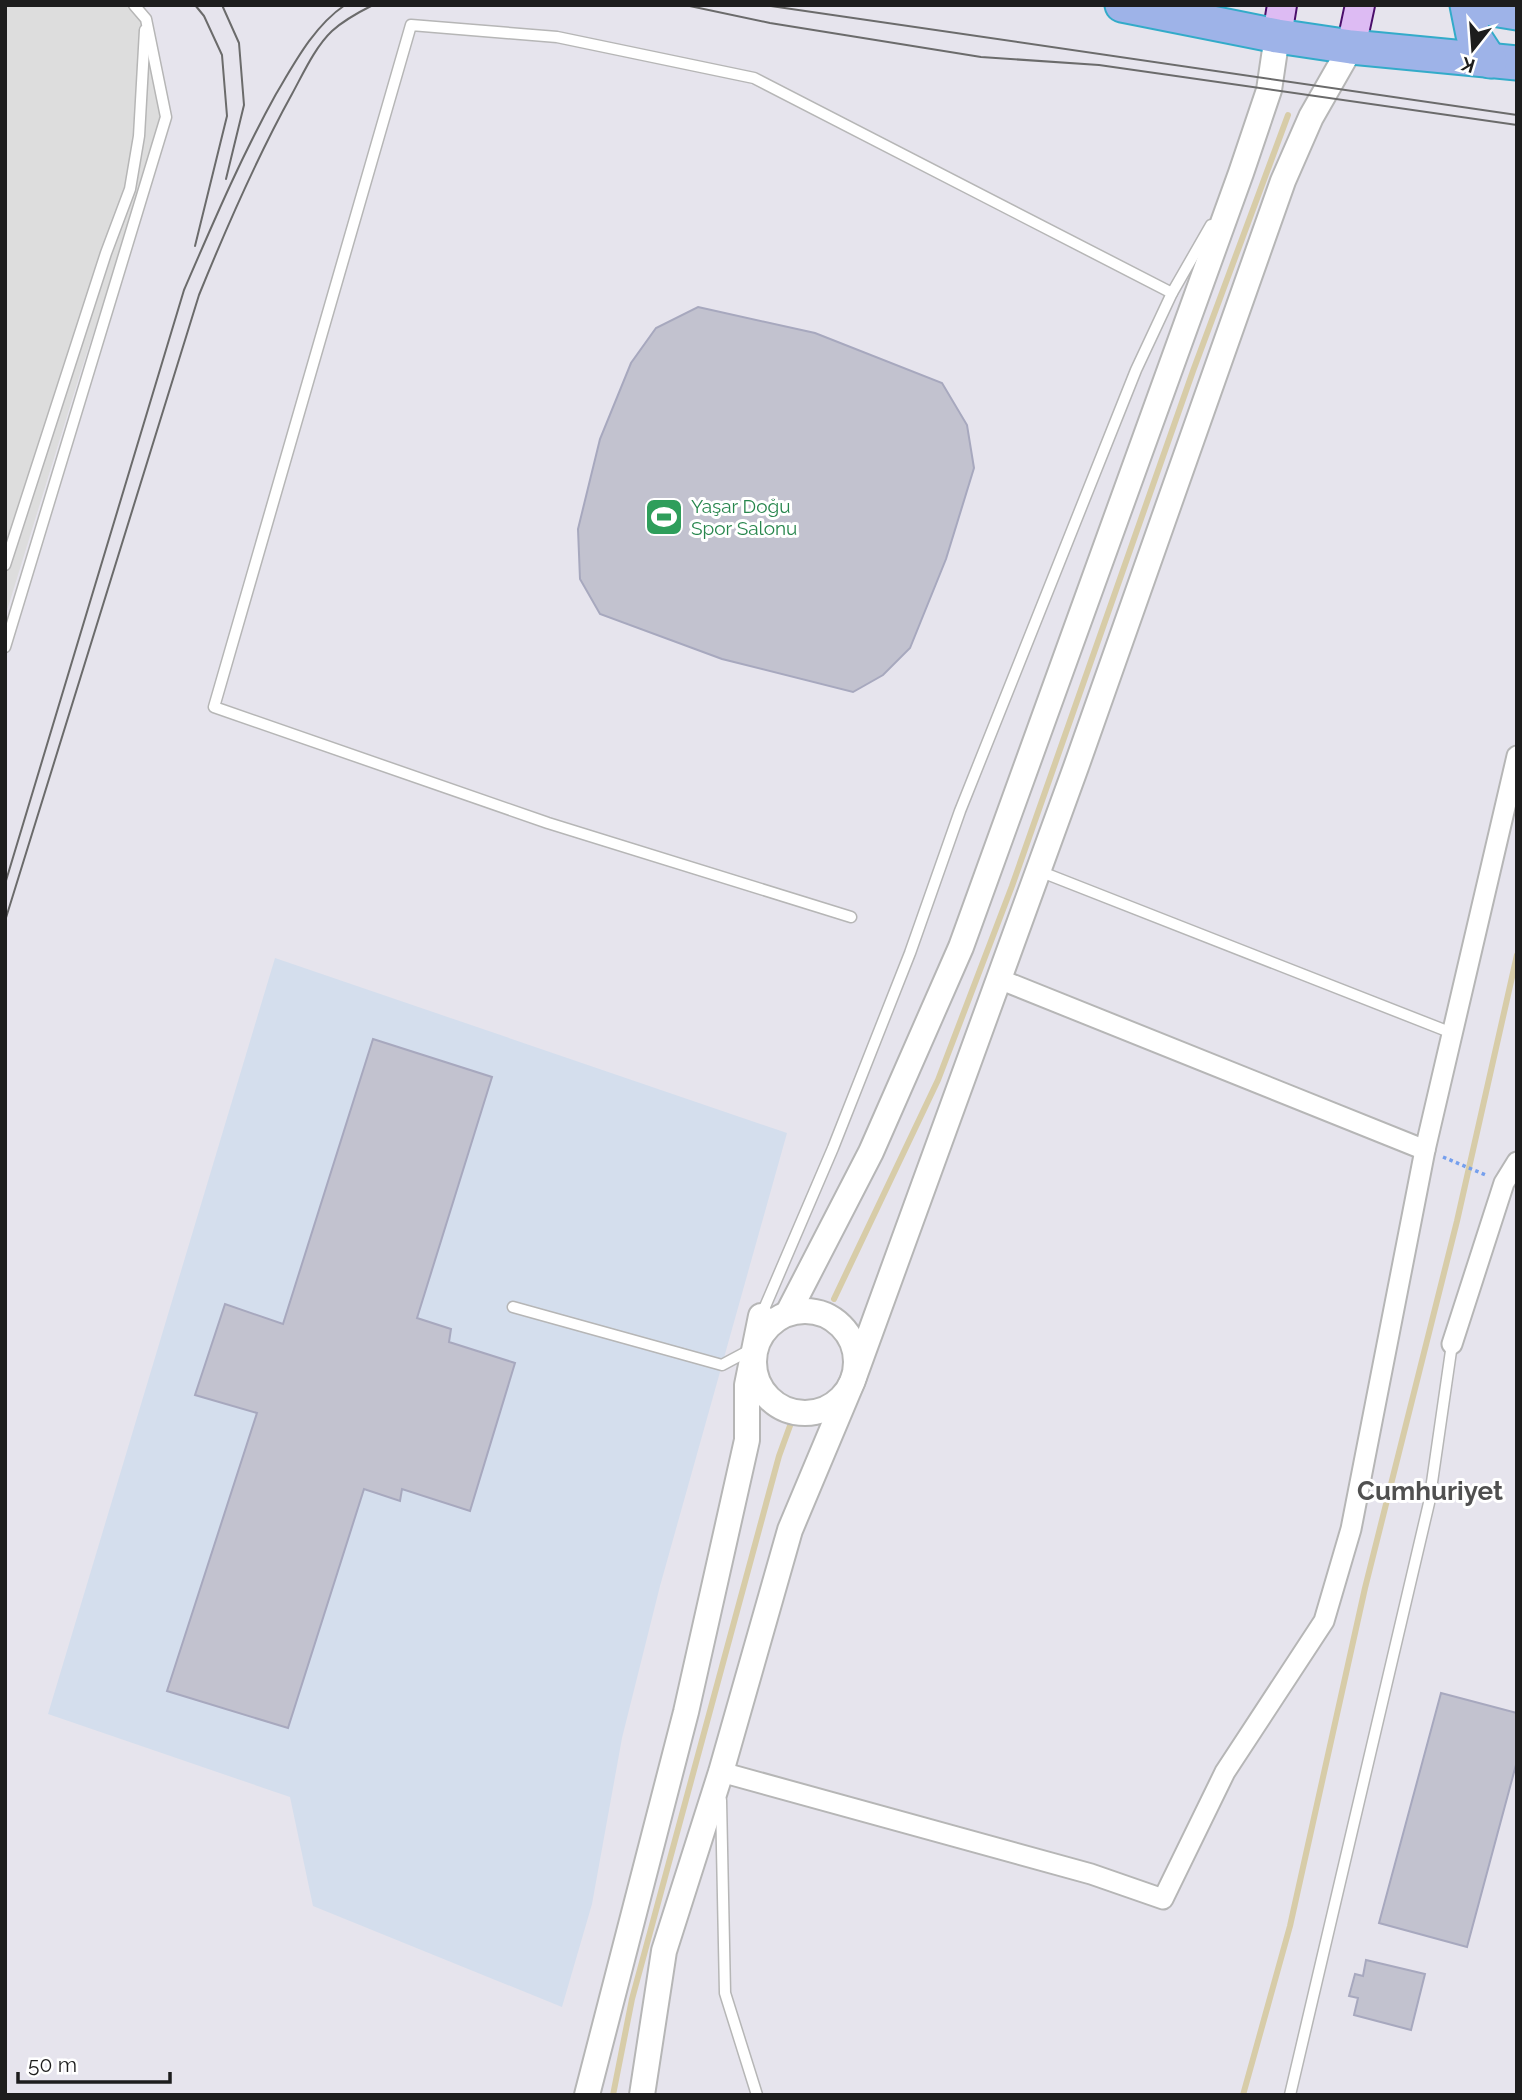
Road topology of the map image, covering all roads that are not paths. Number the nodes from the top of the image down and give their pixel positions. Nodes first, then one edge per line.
1 (134, 5) edge
2 (1122, 5) edge
3 (1360, 5) edge
4 (1468, 5) edge
5 (1517, 13) edge
6 (146, 19) junction
7 (1279, 21) edge
8 (1351, 47) junction
9 (1503, 62) edge
10 (1241, 173) junction
11 (1172, 293) junction
12 (5, 565) edge
13 (5, 647) edge
14 (1517, 756) edge
15 (1038, 870) junction
16 (852, 916) dead end
17 (999, 979) junction
18 (1452, 1033) junction
19 (1425, 1150) junction
20 (1517, 1162) edge
21 (513, 1307) dead end
22 (788, 1313) junction
23 (761, 1316) joint
24 (1452, 1344) joint
25 (755, 1347) junction
26 (853, 1380) junction
27 (721, 1772) junction
28 (587, 2095) edge
29 (642, 2095) edge
30 (757, 2095) edge
31 (1290, 2095) edge

1 - 6 lane
2 - 7 highway
3 - 8 main road
4 - 5 highway
4 - 9 highway
6 - 12 lane
6 - 13 lane
7 - 8 highway
7 - 10 street
8 - 9 highway
8 - 15 street
10 - 11 lane
10 - 22 street
11 - 16 lane
11 - 23 lane
14 - 18 street
15 - 17 street
15 - 18 lane
17 - 19 street
17 - 26 street
18 - 19 street
19 - 27 street
20 - 24 street
21 - 25 lane
22 - 25 street
22 - 26 street
23 - 25 street
24 - 31 lane
25 - 26 street
25 - 28 street
26 - 27 street
27 - 29 street
27 - 30 lane

